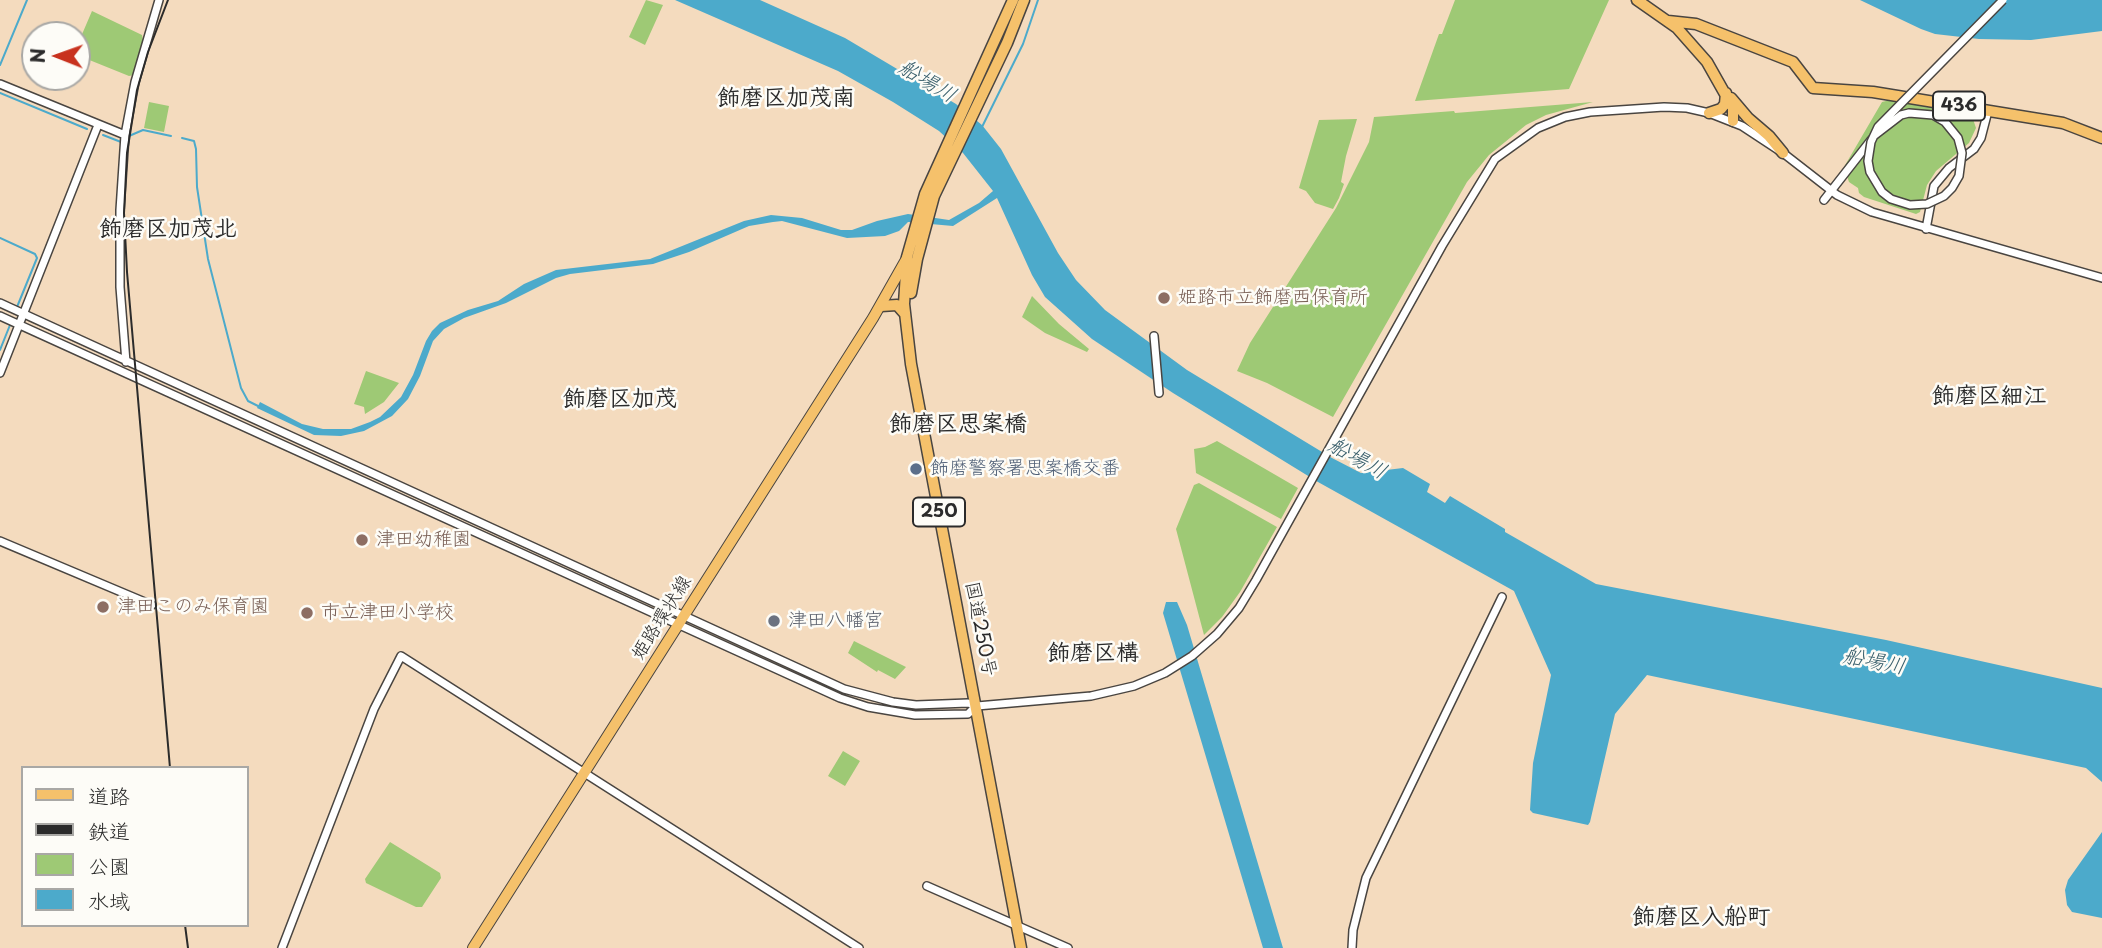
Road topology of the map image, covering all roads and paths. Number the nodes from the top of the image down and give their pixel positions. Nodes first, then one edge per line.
1 (159, 0) edge
2 (1013, 0) edge
3 (1024, 0) edge
4 (1637, 0) edge
5 (2003, 0) edge
6 (1668, 21) junction
7 (0, 84) edge
8 (1726, 93) junction
9 (971, 104) junction
10 (1988, 111) junction
11 (1709, 113) junction
12 (1733, 121) junction
13 (98, 125) junction
14 (125, 135) junction
15 (2102, 138) edge
16 (1783, 153) junction
17 (1831, 191) junction
18 (1824, 200) dead end
19 (1926, 229) junction
20 (912, 258) junction
21 (906, 273) junction
22 (2102, 278) edge
23 (0, 303) edge
24 (881, 306) junction
25 (24, 314) junction
26 (0, 316) edge
27 (906, 317) junction
28 (19, 324) junction
29 (1154, 336) dead end
30 (126, 362) junction
31 (0, 373) edge
32 (1159, 393) dead end
33 (0, 541) edge
34 (1502, 597) dead end
35 (152, 605) dead end
36 (681, 621) junction
37 (977, 706) junction
38 (584, 772) junction
39 (927, 886) dead end
40 (1017, 926) junction
41 (282, 948) edge
42 (473, 948) edge
43 (859, 948) edge
44 (1021, 948) edge
45 (1068, 948) edge
46 (1352, 948) edge

1 - 14 street
2 - 9 highway, 国道250号 / 250
3 - 9 highway, 国道250号 / 250
4 - 6 highway, 436
5 - 17 street, bridge
6 - 8 highway, 436
6 - 10 highway, 436
7 - 13 street
8 - 11 highway
8 - 12 highway, 436
8 - 16 highway
9 - 20 highway, 国道250号 / 250
10 - 15 highway, 436
10 - 19 street
11 - 12 street
11 - 37 street
12 - 16 street
13 - 14 street
13 - 25 street
14 - 30 street
16 - 17 street
17 - 18 street
17 - 19 street
19 - 22 street
20 - 21 highway, 国道250号 / 250
20 - 24 main road, 姫路環状線
20 - 27 highway, 国道250号 / 250
21 - 24 main road, 姫路環状線
21 - 27 highway, 国道250号 / 250
23 - 25 street
24 - 27 highway
24 - 36 main road, 姫路環状線
25 - 28 street
25 - 30 street
26 - 28 street
27 - 37 highway, 国道250号 / 250
28 - 31 street
28 - 36 street
29 - 32 street
30 - 36 street
33 - 35 street
34 - 46 street
36 - 37 street
36 - 38 main road, 姫路環状線
37 - 40 highway, 国道250号 / 250
38 - 41 street
38 - 42 main road, 姫路環状線
38 - 43 street
39 - 40 street
40 - 44 highway, 国道250号 / 250
40 - 45 street

